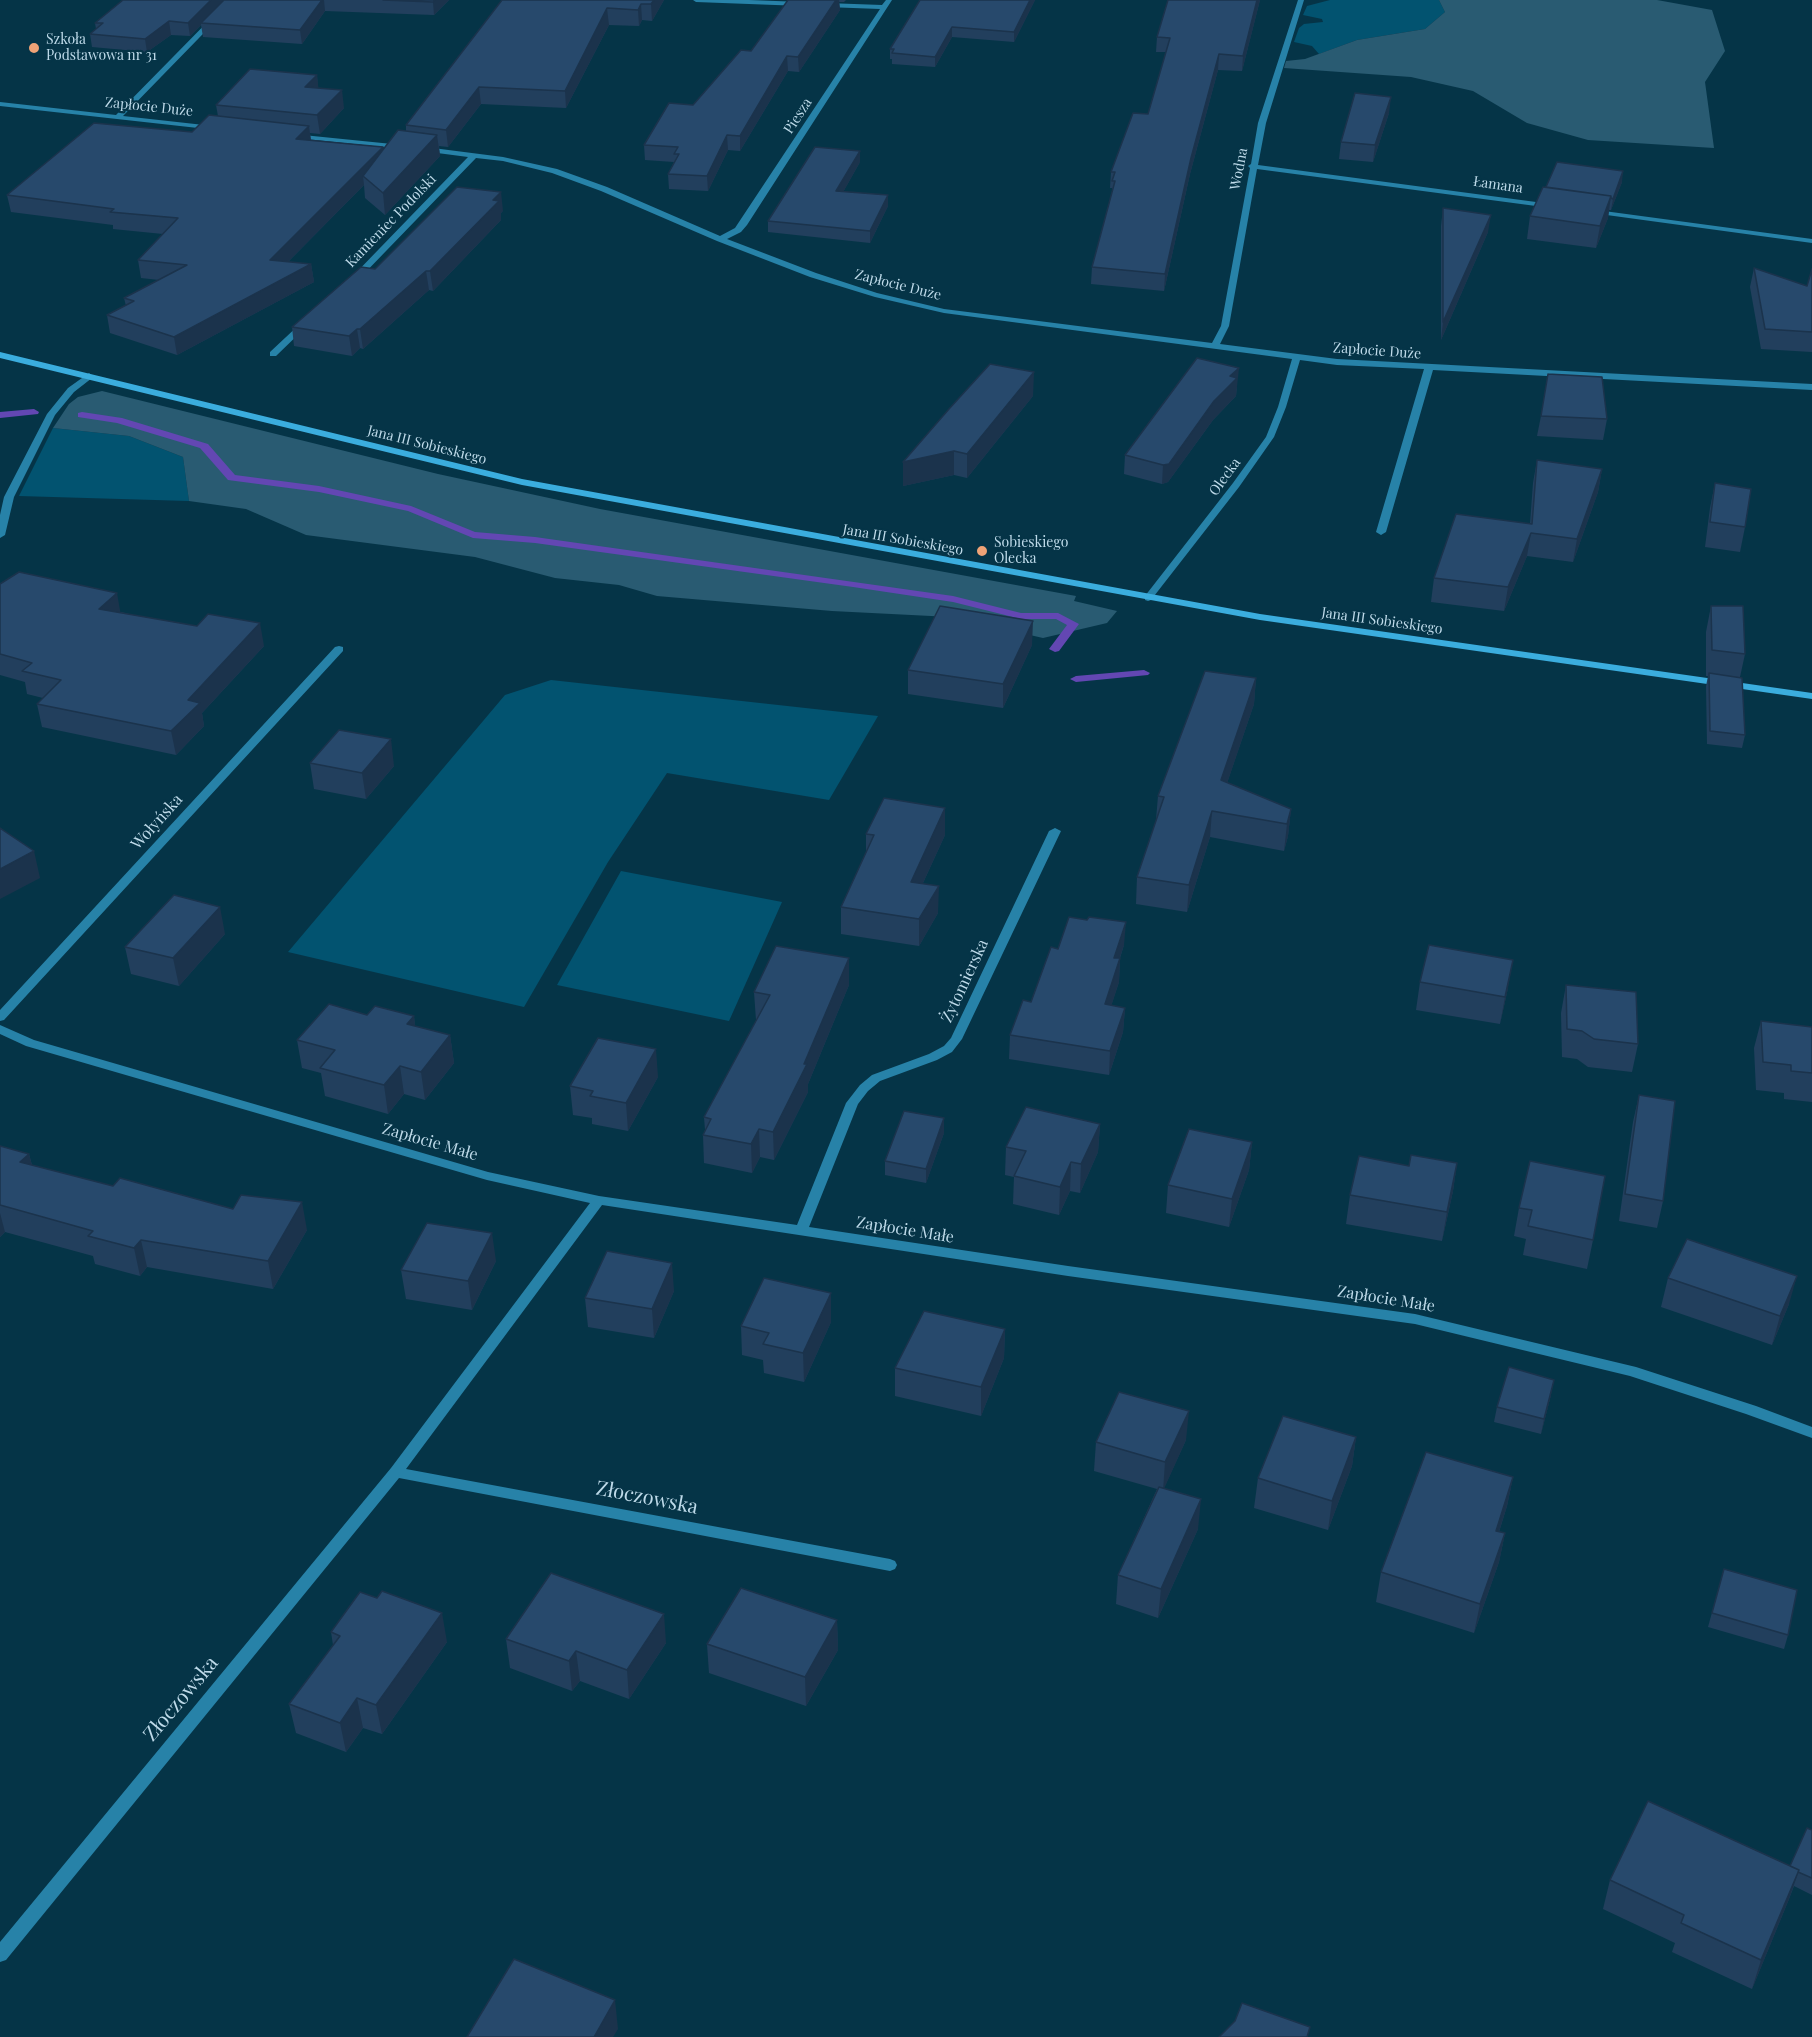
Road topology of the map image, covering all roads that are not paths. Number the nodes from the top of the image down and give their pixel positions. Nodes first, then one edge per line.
1 (233, 0) edge
2 (696, 0) edge
3 (1301, 0) edge
4 (887, 4) edge
5 (0, 104) edge
6 (117, 118) junction
7 (221, 128) edge
8 (291, 135) edge
9 (408, 147) edge
10 (419, 148) edge
11 (474, 155) junction
12 (1252, 166) junction
13 (1556, 206) edge
14 (1579, 209) edge
15 (720, 239) junction
16 (1812, 241) edge
17 (343, 289) edge
18 (308, 322) edge
19 (1215, 345) junction
20 (273, 354) dead end
21 (0, 356) edge
22 (1296, 358) junction
23 (1429, 368) junction
24 (89, 376) junction
25 (1812, 387) edge
26 (1382, 532) dead end
27 (0, 535) edge
28 (1148, 598) junction
29 (339, 649) dead end
30 (1812, 696) edge
31 (1055, 831) dead end
32 (0, 1017) edge
33 (0, 1029) edge
34 (599, 1200) junction
35 (801, 1231) junction
36 (1812, 1433) edge
37 (396, 1472) junction
38 (890, 1565) dead end
39 (0, 1955) edge

1 - 6 street
2 - 4 street
3 - 12 street, Wodna
4 - 15 street, Piesza
5 - 6 street, Zapłocie Duże
6 - 7 street, Zapłocie Duże
8 - 9 street
10 - 11 street, Zapłocie Duże
11 - 15 street, Zapłocie Duże
11 - 17 street, Kamieniec Podolski
12 - 13 street, Łamana
12 - 19 street, Wodna
14 - 16 street
15 - 19 street, Zapłocie Duże
18 - 20 street
19 - 22 street, Zapłocie Duże
21 - 24 street, Jana III Sobieskiego
22 - 23 street, Zapłocie Duże
22 - 28 street, Olecka
23 - 25 street, Zapłocie Duże
23 - 26 street
24 - 27 street
24 - 28 street, Jana III Sobieskiego
28 - 30 street, Jana III Sobieskiego
29 - 32 street, Wołyńska
31 - 35 street, Żytomierska
33 - 34 street, Zapłocie Małe
34 - 35 street, Zapłocie Małe
34 - 37 street, Złoczowska
35 - 36 street, Zapłocie Małe
37 - 38 street, Złoczowska
37 - 39 street, Złoczowska

